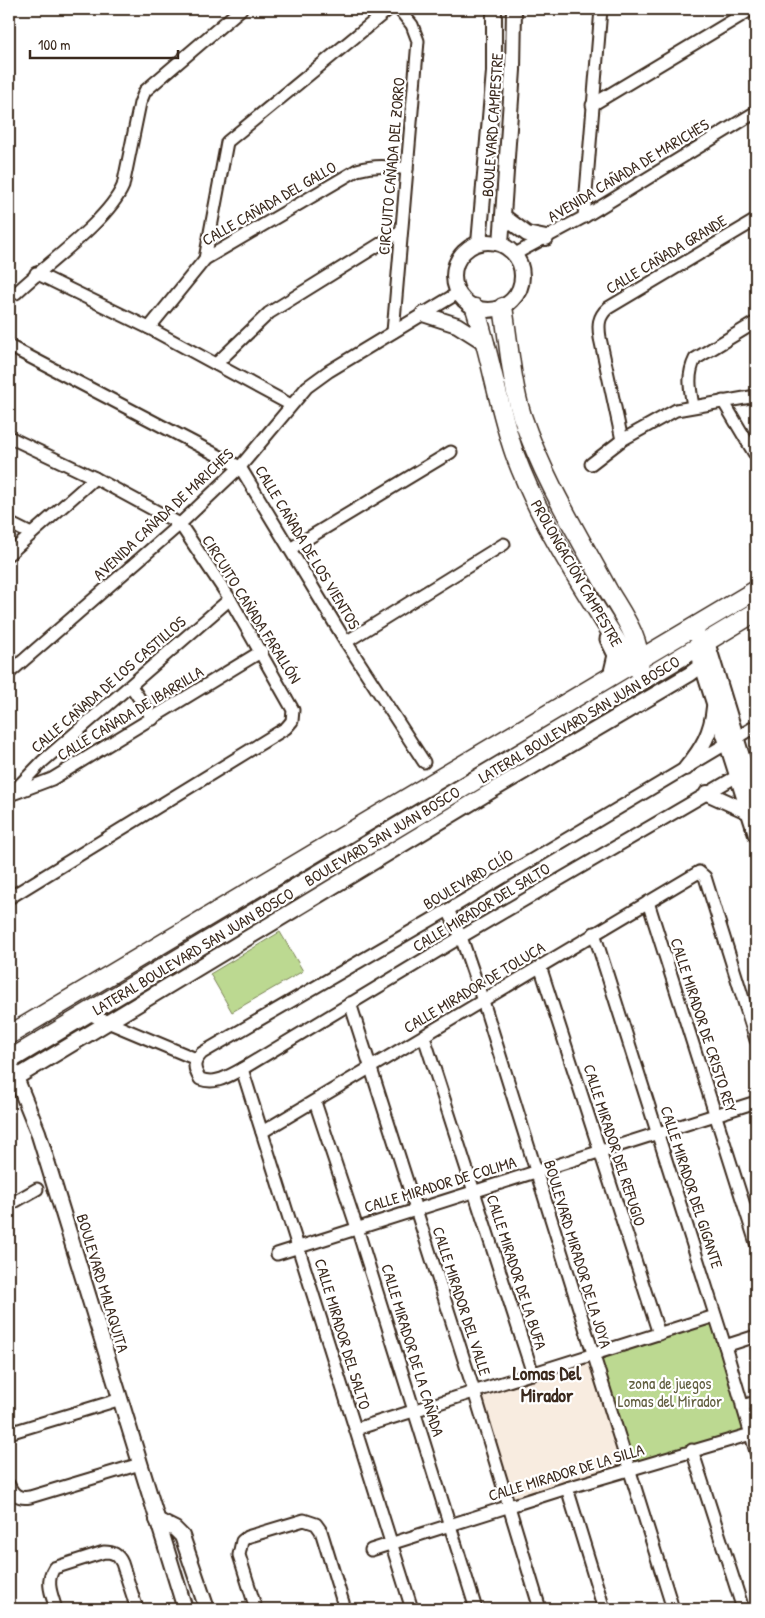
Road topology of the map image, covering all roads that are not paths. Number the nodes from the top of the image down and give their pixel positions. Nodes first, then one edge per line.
1 (240, 9) edge
2 (389, 9) edge
3 (399, 9) edge
4 (494, 9) edge
5 (514, 9) edge
6 (752, 9) edge
7 (602, 10) edge
8 (592, 105) junction
9 (756, 112) edge
10 (407, 169) junction
11 (503, 216) junction
12 (584, 217) junction
13 (756, 220) edge
14 (401, 231) junction
15 (546, 238) junction
16 (479, 243) junction
17 (501, 244) junction
18 (514, 254) junction
19 (205, 259) junction
20 (36, 273) junction
21 (16, 293) dead end
22 (458, 293) junction
23 (504, 307) junction
24 (476, 308) junction
25 (423, 314) junction
26 (756, 322) edge
27 (149, 328) junction
28 (393, 332) junction
29 (487, 344) junction
30 (9, 346) edge
31 (216, 364) junction
32 (756, 396) edge
33 (723, 402) junction
34 (290, 405) junction
35 (693, 406) junction
36 (9, 436) edge
37 (622, 440) junction
38 (451, 452) dead end
39 (754, 453) dead end
40 (591, 464) dead end
41 (240, 468) junction
42 (95, 478) junction
43 (9, 523) edge
44 (180, 524) junction
45 (31, 534) junction
46 (504, 544) dead end
47 (290, 549) junction
48 (9, 554) edge
49 (756, 590) edge
50 (230, 599) junction
51 (594, 606) junction
52 (756, 612) edge
53 (626, 622) junction
54 (346, 642) junction
55 (695, 643) junction
56 (262, 651) junction
57 (636, 664) junction
58 (659, 671) junction
59 (9, 673) edge
60 (611, 676) junction
61 (131, 686) junction
62 (594, 686) junction
63 (631, 688) junction
64 (714, 701) junction
65 (603, 704) junction
66 (154, 719) junction
67 (756, 726) edge
68 (732, 741) junction
69 (424, 762) dead end
70 (686, 768) junction
71 (747, 770) edge
72 (707, 793) junction
73 (10, 795) edge
74 (753, 807) edge
75 (756, 835) edge
76 (9, 898) edge
77 (648, 902) junction
78 (448, 910) junction
79 (594, 934) junction
80 (462, 937) junction
81 (540, 966) junction
82 (111, 974) junction
83 (122, 991) junction
84 (483, 1001) junction
85 (350, 1003) junction
86 (86, 1013) junction
87 (107, 1022) junction
88 (9, 1035) edge
89 (424, 1037) junction
90 (756, 1040) edge
91 (196, 1058) junction
92 (9, 1060) edge
93 (371, 1068) junction
94 (242, 1069) junction
95 (13, 1080) edge
96 (315, 1102) junction
97 (756, 1102) edge
98 (716, 1115) junction
99 (262, 1132) junction
100 (658, 1133) junction
101 (599, 1151) junction
102 (536, 1171) junction
103 (37, 1189) dead end
104 (473, 1191) junction
105 (9, 1205) edge
106 (415, 1208) junction
107 (357, 1228) junction
108 (756, 1243) edge
109 (298, 1247) junction
110 (277, 1254) dead end
111 (715, 1316) junction
112 (659, 1334) junction
113 (756, 1336) edge
114 (725, 1346) junction
115 (592, 1355) junction
116 (533, 1374) junction
117 (474, 1391) junction
118 (121, 1399) junction
119 (756, 1402) edge
120 (742, 1406) junction
121 (415, 1410) junction
122 (356, 1429) junction
123 (9, 1433) edge
124 (751, 1434) junction
125 (692, 1450) junction
126 (756, 1452) edge
127 (140, 1464) junction
128 (629, 1470) junction
129 (9, 1485) edge
130 (567, 1488) junction
131 (508, 1506) junction
132 (157, 1520) junction
133 (449, 1525) junction
134 (391, 1543) junction
135 (371, 1550) dead end
136 (56, 1609) edge
137 (137, 1609) edge
138 (185, 1609) edge
139 (207, 1609) edge
140 (256, 1609) edge
141 (345, 1609) edge
142 (412, 1609) edge
143 (476, 1609) edge
144 (540, 1609) edge
145 (604, 1609) edge
146 (673, 1609) edge
147 (743, 1609) edge

1 - 20 street
2 - 19 street
3 - 10 street, CIRCUITO CAÑADA DEL ZORRO
4 - 16 street, BOULEVARD CAMPESTRE
5 - 11 street, BOULEVARD CAMPESTRE
6 - 8 street
7 - 8 street
8 - 12 street
9 - 12 street, AVENIDA CAÑADA DE MARICHES
10 - 14 street, CIRCUITO CAÑADA DEL ZORRO
10 - 19 street, CALLE CAÑADA DEL GALLO
11 - 15 street
11 - 17 street, BOULEVARD CAMPESTRE
12 - 15 street, AVENIDA CAÑADA DE MARICHES
13 - 37 street, CALLE CAÑADA GRANDE
14 - 28 street, CIRCUITO CAÑADA DEL ZORRO
14 - 31 street
15 - 18 street, AVENIDA CAÑADA DE MARICHES
16 - 17 street
16 - 22 street
17 - 18 street
18 - 23 street
19 - 27 street, CALLE CAÑADA DEL GALLO
20 - 21 street
20 - 27 street
22 - 24 street
22 - 25 street, AVENIDA CAÑADA DE MARICHES
23 - 24 street
23 - 53 main road, PROLONGACIÓN CAMPESTRE
24 - 29 main road, PROLONGACIÓN CAMPESTRE
25 - 28 street, AVENIDA CAÑADA DE MARICHES
25 - 29 street
26 - 35 street
27 - 31 street
28 - 34 street, AVENIDA CAÑADA DE MARICHES
29 - 51 main road, PROLONGACIÓN CAMPESTRE
30 - 41 street, CALLE CAÑADA DE LOS VIENTOS
31 - 34 street
32 - 33 street
33 - 35 street
33 - 39 street
34 - 41 street, AVENIDA CAÑADA DE MARICHES
35 - 37 street
36 - 42 street, CIRCUITO CAÑADA FARALLÓN
37 - 40 street
38 - 47 street
41 - 44 street, AVENIDA CAÑADA DE MARICHES
41 - 47 street, CALLE CAÑADA DE LOS VIENTOS
42 - 44 street, CIRCUITO CAÑADA FARALLÓN
42 - 45 street
43 - 45 street
44 - 50 street, CIRCUITO CAÑADA FARALLÓN
44 - 59 street, AVENIDA CAÑADA DE MARICHES
45 - 48 street
46 - 54 street
47 - 54 street, CALLE CAÑADA DE LOS VIENTOS
49 - 55 main road
50 - 56 street, CIRCUITO CAÑADA FARALLÓN
50 - 61 street, CALLE CAÑADA DE LOS CASTILLOS
51 - 57 main road, PROLONGACIÓN CAMPESTRE
51 - 60 main road
52 - 55 main road, BOULEVARD SAN JUAN BOSCO
53 - 55 main road
53 - 57 main road, PROLONGACIÓN CAMPESTRE
54 - 69 street, CALLE CAÑADA DE LOS VIENTOS
55 - 57 main road, BOULEVARD SAN JUAN BOSCO
55 - 58 main road, BOULEVARD SAN JUAN BOSCO
55 - 64 street
55 - 68 street
55 - 87 street, LATERAL BOULEVARD SAN JUAN BOSCO
56 - 66 street, CALLE CAÑADA DE IBARRILLA
56 - 76 street, CIRCUITO CAÑADA FARALLÓN
57 - 58 main road
57 - 60 main road, BOULEVARD SAN JUAN BOSCO
57 - 63 main road
58 - 63 main road, BOULEVARD SAN JUAN BOSCO
60 - 62 main road, BOULEVARD SAN JUAN BOSCO
61 - 66 street
61 - 73 street, CALLE CAÑADA DE LOS CASTILLOS
62 - 65 main road
62 - 82 main road, BOULEVARD SAN JUAN BOSCO
63 - 65 main road, BOULEVARD SAN JUAN BOSCO
64 - 68 street
64 - 70 street
65 - 83 main road, BOULEVARD SAN JUAN BOSCO
66 - 73 street, CALLE CAÑADA DE IBARRILLA
67 - 68 street, BOULEVARD CLÍO
68 - 70 street, BOULEVARD CLÍO
68 - 71 street
70 - 78 street, BOULEVARD CLÍO
71 - 72 street, CALLE MIRADOR DEL SALTO
71 - 74 street
72 - 74 street
72 - 80 street, CALLE MIRADOR DEL SALTO
74 - 75 street
77 - 79 street, CALLE MIRADOR DE TOLUCA
77 - 90 street, CALLE MIRADOR DE TOLUCA
77 - 98 street, CALLE MIRADOR DE CRISTO REY
78 - 80 street, BOULEVARD MIRADOR DE LA JOYA
78 - 91 street, BOULEVARD CLÍO
79 - 81 street, CALLE MIRADOR DE TOLUCA
79 - 100 street, CALLE MIRADOR DEL GIGANTE
80 - 84 street, BOULEVARD MIRADOR DE LA JOYA
80 - 85 street, CALLE MIRADOR DEL SALTO
81 - 84 street, CALLE MIRADOR DE TOLUCA
81 - 101 street, CALLE MIRADOR DEL REFUGIO
82 - 83 main road
82 - 88 main road, BOULEVARD SAN JUAN BOSCO
83 - 86 main road, BOULEVARD SAN JUAN BOSCO
84 - 89 street, CALLE MIRADOR DE TOLUCA
84 - 102 street, BOULEVARD MIRADOR DE LA JOYA
85 - 93 street, CALLE MIRADOR DEL VALLE
85 - 94 street, CALLE MIRADOR DEL SALTO
86 - 87 street
86 - 92 main road, BOULEVARD SAN JUAN BOSCO
87 - 91 street
87 - 95 street, LATERAL BOULEVARD SAN JUAN BOSCO
89 - 93 street, CALLE MIRADOR DE TOLUCA
89 - 104 street, CALLE MIRADOR DE LA BUFA
91 - 94 street, CALLE MIRADOR DEL SALTO
92 - 95 street, BOULEVARD MALAQUITA
93 - 96 street, CALLE MIRADOR DE TOLUCA
93 - 106 street, CALLE MIRADOR DEL VALLE
94 - 99 street, CALLE MIRADOR DEL SALTO
95 - 118 street, BOULEVARD MALAQUITA
96 - 99 street, CALLE MIRADOR DE TOLUCA
96 - 107 street, CALLE MIRADOR DE LA CAÑADA
97 - 98 street, CALLE MIRADOR DE COLIMA
98 - 100 street, CALLE MIRADOR DE COLIMA
98 - 108 street, CALLE MIRADOR DE CRISTO REY
99 - 109 street, CALLE MIRADOR DEL SALTO
100 - 101 street, CALLE MIRADOR DE COLIMA
100 - 111 street, CALLE MIRADOR DEL GIGANTE
101 - 102 street, CALLE MIRADOR DE COLIMA
101 - 112 street, CALLE MIRADOR DEL REFUGIO
102 - 104 street, CALLE MIRADOR DE COLIMA
102 - 115 street, BOULEVARD MIRADOR DE LA JOYA
103 - 105 street
104 - 106 street, CALLE MIRADOR DE COLIMA
104 - 116 street, CALLE MIRADOR DE LA BUFA
106 - 107 street, CALLE MIRADOR DE COLIMA
106 - 117 street, CALLE MIRADOR DEL VALLE
107 - 109 street, CALLE MIRADOR DE COLIMA
107 - 121 street, CALLE MIRADOR DE LA CAÑADA
109 - 110 street, CALLE MIRADOR DE COLIMA
109 - 122 street, CALLE MIRADOR DEL SALTO
111 - 112 street
111 - 114 street, CALLE MIRADOR DEL GIGANTE
112 - 115 street
113 - 114 street
114 - 120 street, CALLE MIRADOR DEL GIGANTE
115 - 116 street
115 - 128 street, BOULEVARD MIRADOR DE LA JOYA
116 - 117 street
117 - 121 street
117 - 131 street, CALLE MIRADOR DEL VALLE
118 - 123 street
118 - 127 street, BOULEVARD MALAQUITA
119 - 120 street
120 - 124 street, CALLE MIRADOR DEL GIGANTE
121 - 122 street
121 - 133 street, CALLE MIRADOR DE LA CAÑADA
122 - 134 street, CALLE MIRADOR DEL SALTO
124 - 125 street, CALLE MIRADOR DE LA SILLA
124 - 126 street, CALLE MIRADOR DEL GIGANTE
125 - 128 street, CALLE MIRADOR DE LA SILLA
125 - 147 street
127 - 129 street
127 - 132 street, BOULEVARD MALAQUITA
128 - 130 street, CALLE MIRADOR DE LA SILLA
128 - 146 street, BOULEVARD MIRADOR DE LA JOYA
130 - 131 street, CALLE MIRADOR DE LA SILLA
130 - 145 street
131 - 133 street, CALLE MIRADOR DE LA SILLA
131 - 144 street, CALLE MIRADOR DEL VALLE
132 - 138 street, BOULEVARD MALAQUITA
132 - 139 street
133 - 134 street, CALLE MIRADOR DE LA SILLA
133 - 143 street, CALLE MIRADOR DE LA CAÑADA
134 - 135 street, CALLE MIRADOR DE LA SILLA
134 - 142 street, CALLE MIRADOR DEL SALTO
136 - 137 street
140 - 141 street

